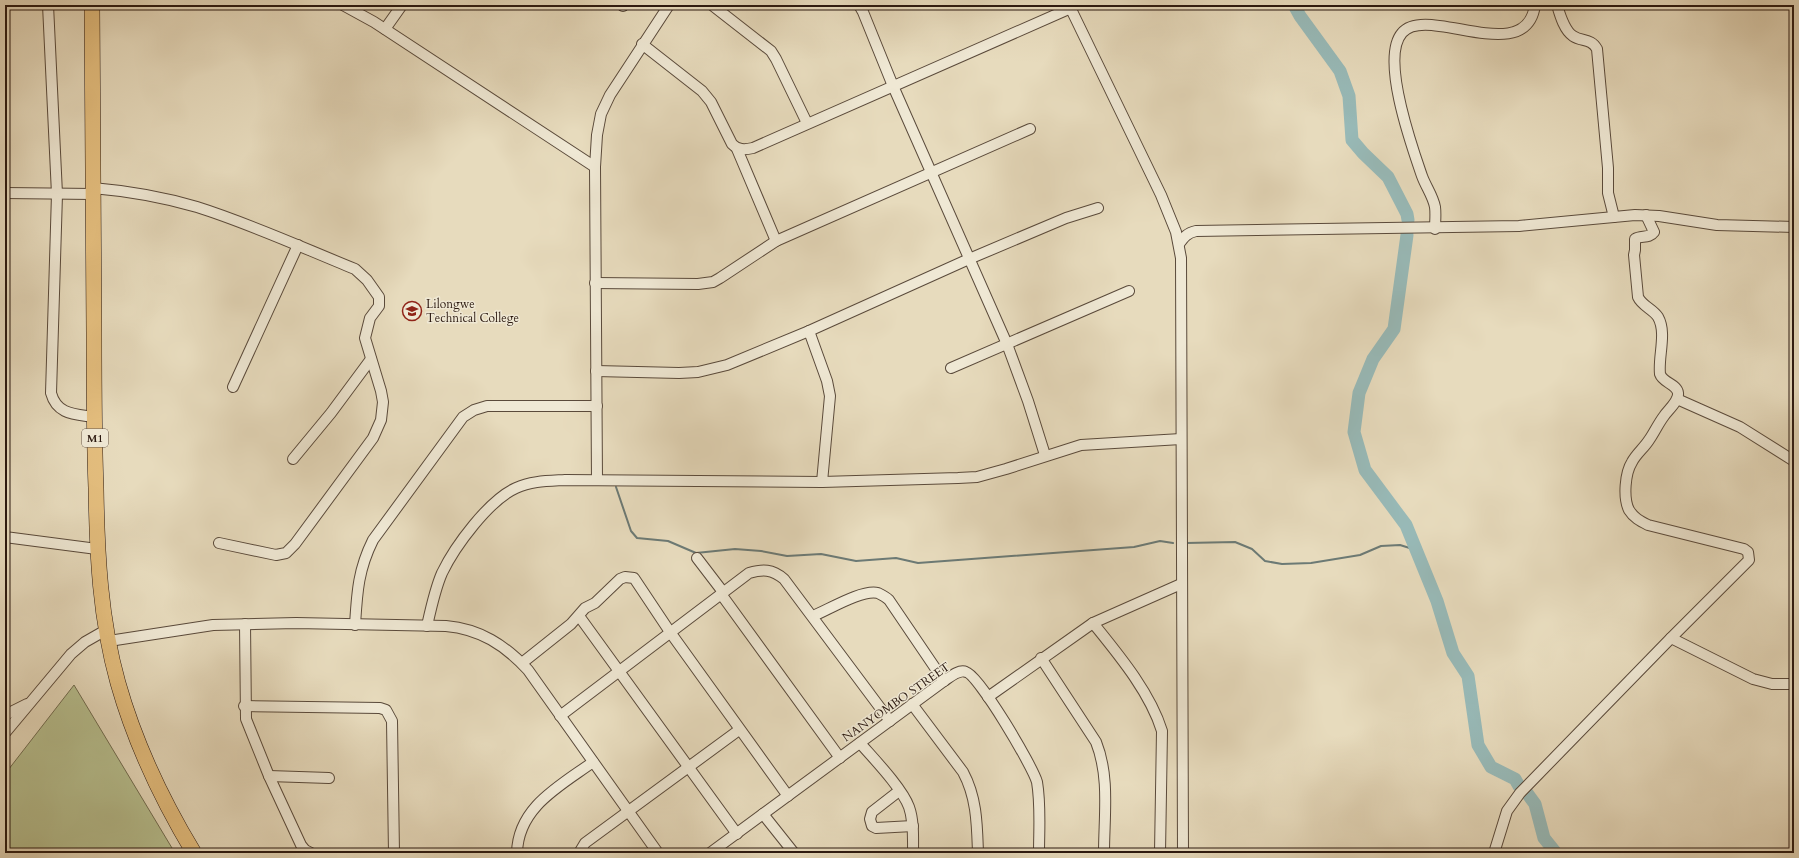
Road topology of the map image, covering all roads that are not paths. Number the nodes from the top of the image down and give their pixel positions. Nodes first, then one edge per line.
1 (48, 5) edge
2 (92, 5) edge
3 (343, 5) edge
4 (402, 5) edge
5 (669, 5) edge
6 (712, 5) edge
7 (858, 5) edge
8 (1536, 5) edge
9 (1557, 5) edge
10 (1070, 6) edge
11 (385, 29) junction
12 (642, 44) junction
13 (893, 86) junction
14 (807, 124) junction
15 (1030, 129) dead end
16 (737, 149) junction
17 (595, 167) junction
18 (932, 172) junction
19 (93, 191) junction
20 (5, 193) edge
21 (57, 194) junction
22 (1098, 208) dead end
23 (1646, 215) junction
24 (1614, 216) junction
25 (1794, 227) edge
26 (1435, 229) junction
27 (776, 241) junction
28 (1179, 244) junction
29 (298, 245) junction
30 (969, 259) junction
31 (595, 283) junction
32 (1129, 291) dead end
33 (809, 331) junction
34 (1007, 344) junction
35 (371, 359) junction
36 (951, 368) dead end
37 (596, 371) junction
38 (233, 387) dead end
39 (1677, 399) junction
40 (597, 406) junction
41 (94, 418) junction
42 (1181, 439) junction
43 (1045, 455) junction
44 (294, 459) dead end
45 (1794, 460) edge
46 (597, 480) junction
47 (822, 482) junction
48 (5, 536) edge
49 (219, 544) dead end
50 (97, 548) junction
51 (697, 558) dead end
52 (1181, 584) junction
53 (722, 593) junction
54 (579, 616) junction
55 (813, 616) junction
56 (1093, 623) junction
57 (245, 624) junction
58 (355, 625) junction
59 (427, 626) junction
60 (670, 632) junction
61 (107, 635) junction
62 (1671, 638) junction
63 (1041, 658) junction
64 (522, 663) junction
65 (619, 671) junction
66 (944, 681) junction
67 (1794, 684) edge
68 (988, 696) junction
69 (30, 702) junction
70 (912, 704) junction
71 (244, 706) junction
72 (5, 714) edge
73 (560, 716) junction
74 (890, 720) junction
75 (739, 730) junction
76 (5, 733) edge
77 (860, 742) junction
78 (840, 758) junction
79 (592, 762) junction
80 (688, 768) junction
81 (269, 776) junction
82 (329, 778) dead end
83 (899, 791) junction
84 (788, 796) junction
85 (629, 811) junction
86 (763, 814) junction
87 (913, 826) junction
88 (737, 834) junction
89 (194, 853) edge
90 (311, 853) edge
91 (394, 853) edge
92 (517, 853) edge
93 (579, 853) edge
94 (658, 853) edge
95 (712, 853) edge
96 (794, 853) edge
97 (913, 853) edge
98 (978, 853) edge
99 (1039, 853) edge
100 (1104, 853) edge
101 (1160, 853) edge
102 (1183, 853) edge
103 (1494, 853) edge

1 - 21 street
2 - 19 highway, M1
3 - 11 street
4 - 11 street
5 - 12 street
6 - 14 street
7 - 13 street
8 - 26 street
9 - 24 street
10 - 13 street
10 - 28 street
11 - 17 street
12 - 16 street
12 - 17 street
13 - 14 street
13 - 18 street
14 - 16 street
15 - 18 street
16 - 27 street
17 - 31 street
18 - 27 street
18 - 30 street
19 - 21 street
19 - 29 street
19 - 41 highway, M1
20 - 21 street
21 - 41 street
22 - 30 street
23 - 24 street
23 - 25 street
23 - 39 street
24 - 26 street
26 - 28 street
27 - 31 street
28 - 42 street
29 - 35 street
29 - 38 street
30 - 33 street
30 - 34 street
31 - 37 street
32 - 34 street
33 - 37 street
33 - 47 street
34 - 36 street
34 - 43 street
35 - 44 street
35 - 49 street
37 - 40 street
39 - 45 street
39 - 62 street
40 - 46 street
40 - 58 street
41 - 50 highway, M1
42 - 43 street
42 - 52 street
43 - 47 street
46 - 47 street
46 - 59 street
48 - 50 street
50 - 61 highway, M1
51 - 53 street
52 - 56 street
52 - 102 street
53 - 55 street
53 - 60 street
53 - 78 street
54 - 60 street
54 - 64 street
54 - 65 street
55 - 66 street
55 - 74 street
56 - 63 street
56 - 101 street
57 - 58 street
57 - 61 street
57 - 71 street
58 - 59 street
59 - 64 street
60 - 65 street
60 - 75 street
61 - 69 street
61 - 89 highway, M1
62 - 67 street
62 - 103 street
63 - 68 street
63 - 100 street
64 - 73 street
65 - 73 street
65 - 80 street
66 - 68 street, NANYOMBO STREET
66 - 70 street, NANYOMBO STREET
68 - 99 street, NANYOMBO STREET
69 - 72 street
69 - 76 street
70 - 74 street, NANYOMBO STREET
70 - 98 street
71 - 81 street
71 - 91 street
73 - 79 street
74 - 77 street, NANYOMBO STREET
75 - 80 street
75 - 84 street
77 - 78 street, NANYOMBO STREET
77 - 83 street
78 - 84 street, NANYOMBO STREET
79 - 85 street
79 - 92 street
80 - 85 street
80 - 88 street
81 - 82 street
81 - 90 street
83 - 87 street
83 - 87 street
84 - 86 street, NANYOMBO STREET
85 - 93 street
85 - 94 street
86 - 88 street, NANYOMBO STREET
86 - 96 street
87 - 97 street
88 - 95 street, NANYOMBO STREET

